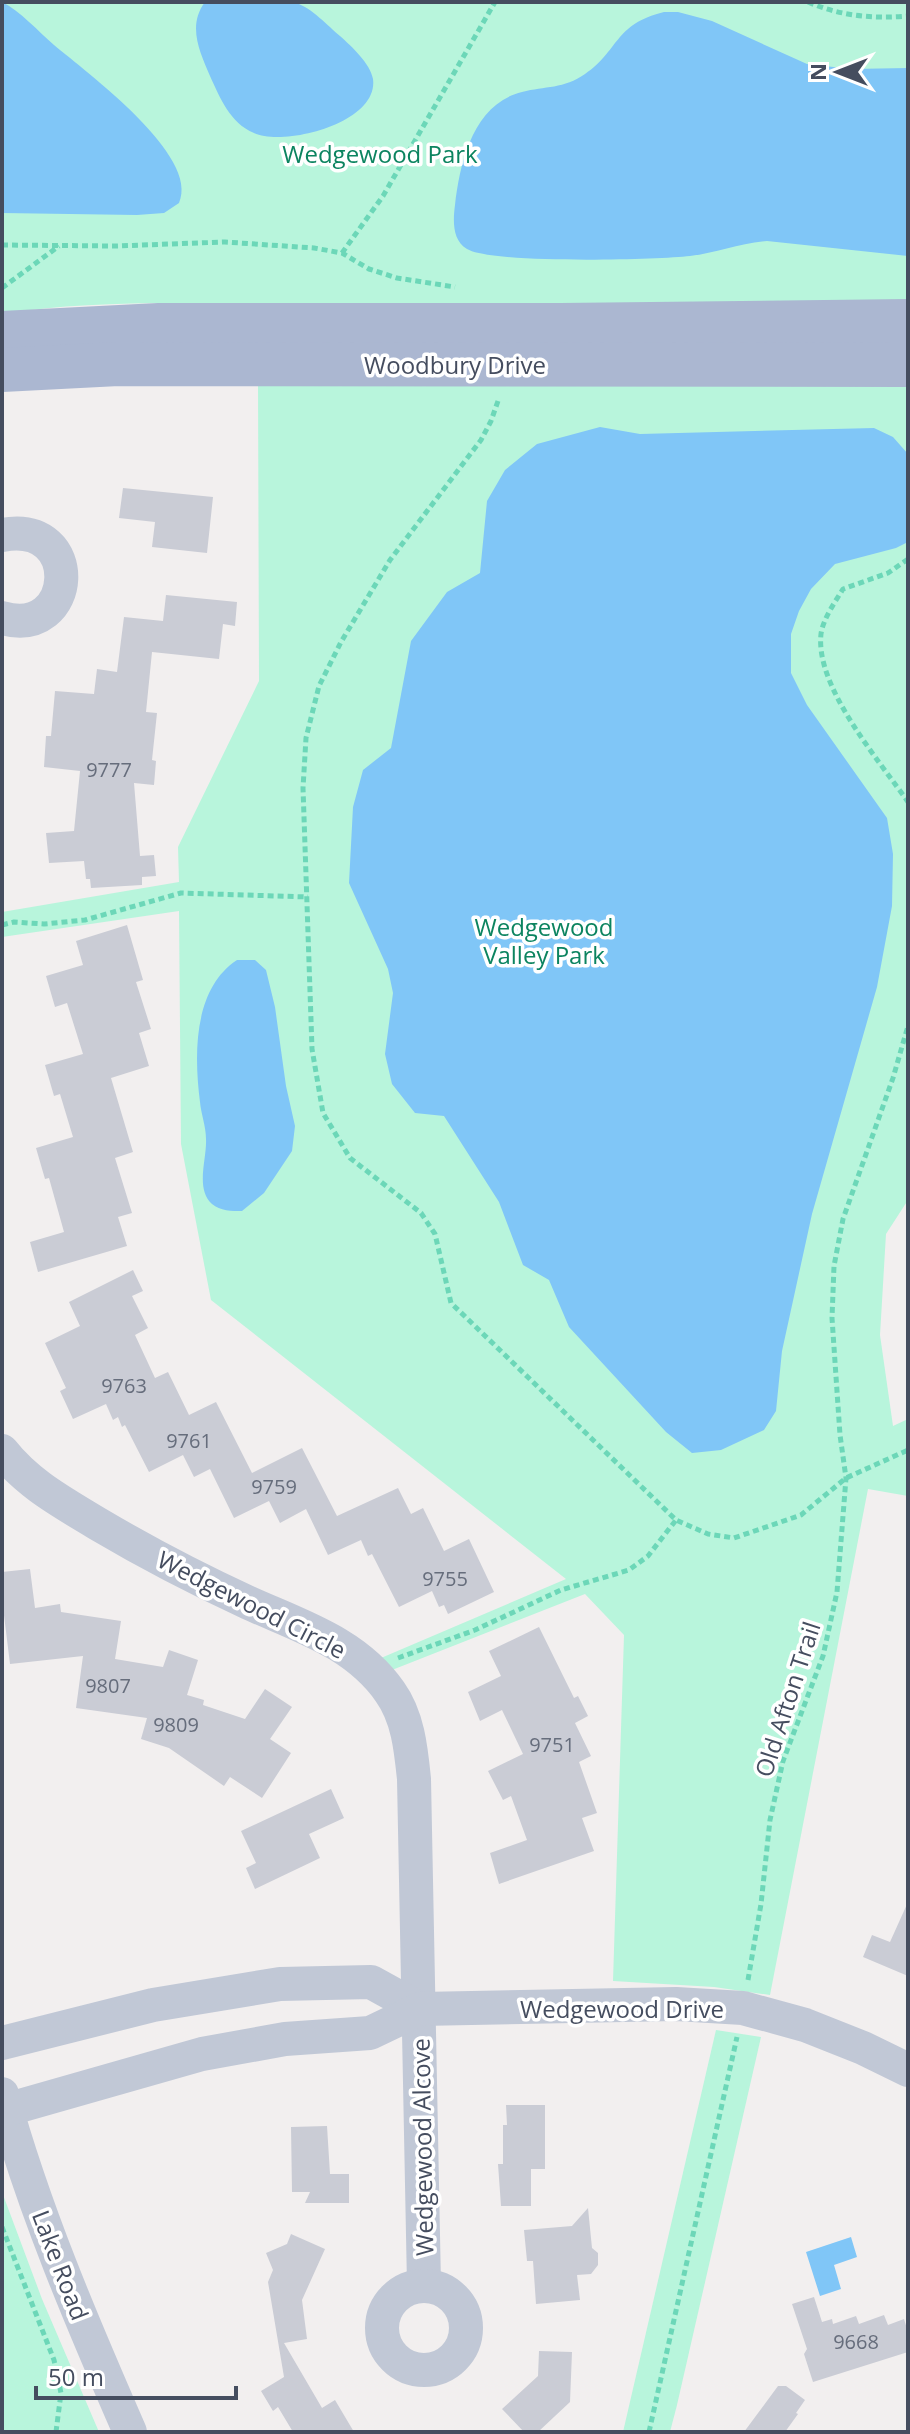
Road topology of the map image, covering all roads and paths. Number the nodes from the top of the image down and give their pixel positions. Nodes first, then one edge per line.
1 (495, 2) edge
2 (808, 2) edge
3 (908, 16) edge
4 (2, 245) edge
5 (60, 245) junction
6 (342, 253) junction
7 (2, 288) edge
8 (464, 288) dead end
9 (908, 321) edge
10 (2, 333) edge
11 (908, 365) edge
12 (2, 370) edge
13 (498, 401) dead end
14 (2, 535) edge
15 (908, 559) edge
16 (2, 618) edge
17 (908, 802) edge
18 (308, 897) junction
19 (2, 925) edge
20 (908, 1026) edge
21 (908, 1450) edge
22 (2, 1451) edge
23 (846, 1478) junction
24 (676, 1520) junction
25 (374, 1673) junction
26 (743, 2008) junction
27 (420, 2009) junction
28 (2, 2043) edge
29 (908, 2070) edge
30 (3, 2105) edge
31 (2, 2227) edge
32 (424, 2285) dead end
33 (56, 2432) edge
34 (130, 2432) edge
35 (649, 2432) edge

1 - 6 path
2 - 3 path
4 - 5 path
5 - 6 path
5 - 7 path
6 - 8 path
9 - 10 main road, Woodbury Drive
11 - 12 main road, Woodbury Drive
13 - 18 path
14 - 16 street
15 - 17 path
18 - 19 path
18 - 24 path
20 - 23 path, Old Afton Trail
21 - 23 path
22 - 25 street, Wedgewood Circle
23 - 24 path
23 - 26 path, Old Afton Trail
24 - 25 path
25 - 27 street, Wedgewood Circle
26 - 27 street, Wedgewood Drive
26 - 29 street, Wedgewood Drive
26 - 35 path, Old Afton Trail
27 - 28 street, Wedgewood Drive
27 - 30 street, Wedgewood Drive
27 - 32 street, Wedgewood Alcove
30 - 34 street, Lake Road
31 - 33 path

